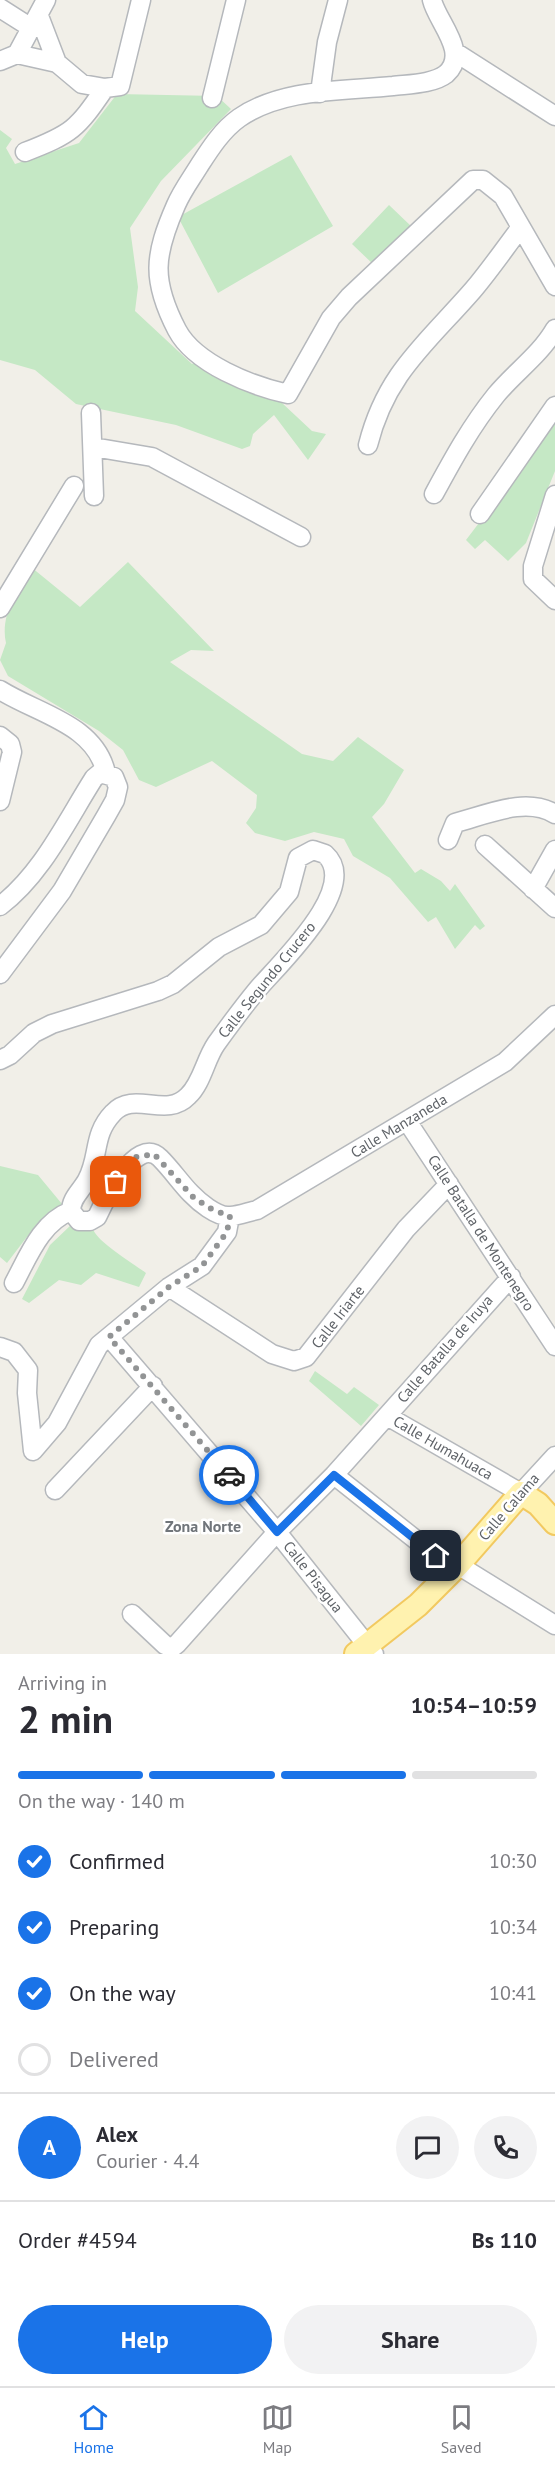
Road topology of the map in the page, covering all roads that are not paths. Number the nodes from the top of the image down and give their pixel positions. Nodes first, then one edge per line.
1 (141, 0) edge
2 (236, 0) edge
3 (338, 0) edge
4 (432, 0) edge
5 (0, 8) edge
6 (39, 15) edge
7 (455, 52) junction
8 (17, 54) junction
9 (0, 61) edge
10 (57, 63) junction
11 (112, 87) junction
12 (320, 93) junction
13 (212, 98) dead end
14 (555, 116) edge
15 (25, 152) dead end
16 (521, 227) junction
17 (555, 286) edge
18 (555, 329) edge
19 (550, 352) edge
20 (555, 406) edge
21 (92, 413) dead end
22 (368, 445) dead end
23 (93, 447) junction
24 (74, 486) dead end
25 (434, 494) dead end
26 (94, 495) dead end
27 (555, 495) edge
28 (480, 514) dead end
29 (301, 537) dead end
30 (555, 600) edge
31 (0, 608) edge
32 (0, 690) edge
33 (0, 736) edge
34 (106, 773) junction
35 (0, 801) edge
36 (555, 814) edge
37 (448, 840) dead end
38 (485, 845) dead end
39 (555, 850) edge
40 (533, 889) junction
41 (0, 906) edge
42 (555, 908) edge
43 (0, 974) edge
44 (555, 1015) edge
45 (0, 1060) edge
46 (407, 1121) junction
47 (449, 1184) junction
48 (71, 1211) junction
49 (230, 1216) junction
50 (511, 1277) junction
51 (14, 1283) dead end
52 (169, 1287) junction
53 (109, 1337) junction
54 (555, 1346) edge
55 (0, 1347) edge
56 (153, 1386) junction
57 (387, 1416) junction
58 (555, 1456) edge
59 (334, 1475) junction
60 (55, 1490) dead end
61 (520, 1493) junction
62 (555, 1523) edge
63 (277, 1532) junction
64 (456, 1568) junction
65 (132, 1614) dead end
66 (555, 1625) edge
67 (366, 1651) edge

1 - 11 street
2 - 13 street
3 - 12 street
4 - 7 street
5 - 6 street
6 - 8 street
6 - 10 street
7 - 12 street
7 - 14 street
8 - 9 street
8 - 10 street
10 - 11 street
11 - 15 street
12 - 16 street
16 - 17 street
16 - 22 street
18 - 19 street
19 - 25 street
20 - 28 street
21 - 23 street
23 - 26 street
23 - 29 street
24 - 31 street
27 - 30 street
32 - 34 street
33 - 35 street
34 - 41 street
34 - 43 street
36 - 37 street
38 - 40 street
39 - 40 street
40 - 42 street
44 - 46 street, Calle Manzaneda
45 - 48 street, Calle Segundo Crucero
46 - 47 street, Calle Batalla de Montenegro
46 - 49 street, Calle Manzaneda
47 - 50 street, Calle Batalla de Montenegro
47 - 52 street, Calle Iriarte
48 - 49 street
48 - 51 street
49 - 52 street
50 - 54 street, Calle Batalla de Montenegro
50 - 57 street, Calle Batalla de Iruya
52 - 53 street
53 - 55 street
53 - 56 street, Calle Pisagua
56 - 60 street
56 - 63 street, Calle Pisagua
57 - 59 street, Calle Batalla de Iruya
57 - 61 street, Calle Humahuaca
58 - 61 street, Calle Calama
59 - 63 street, Calle Batalla de Iruya
59 - 64 street
61 - 62 main road, Calle Humahuaca
61 - 64 main road, Calle Calama
63 - 65 street, Calle Batalla de Iruya
63 - 67 street, Calle Pisagua
64 - 66 street
64 - 67 main road, Calle Calama

